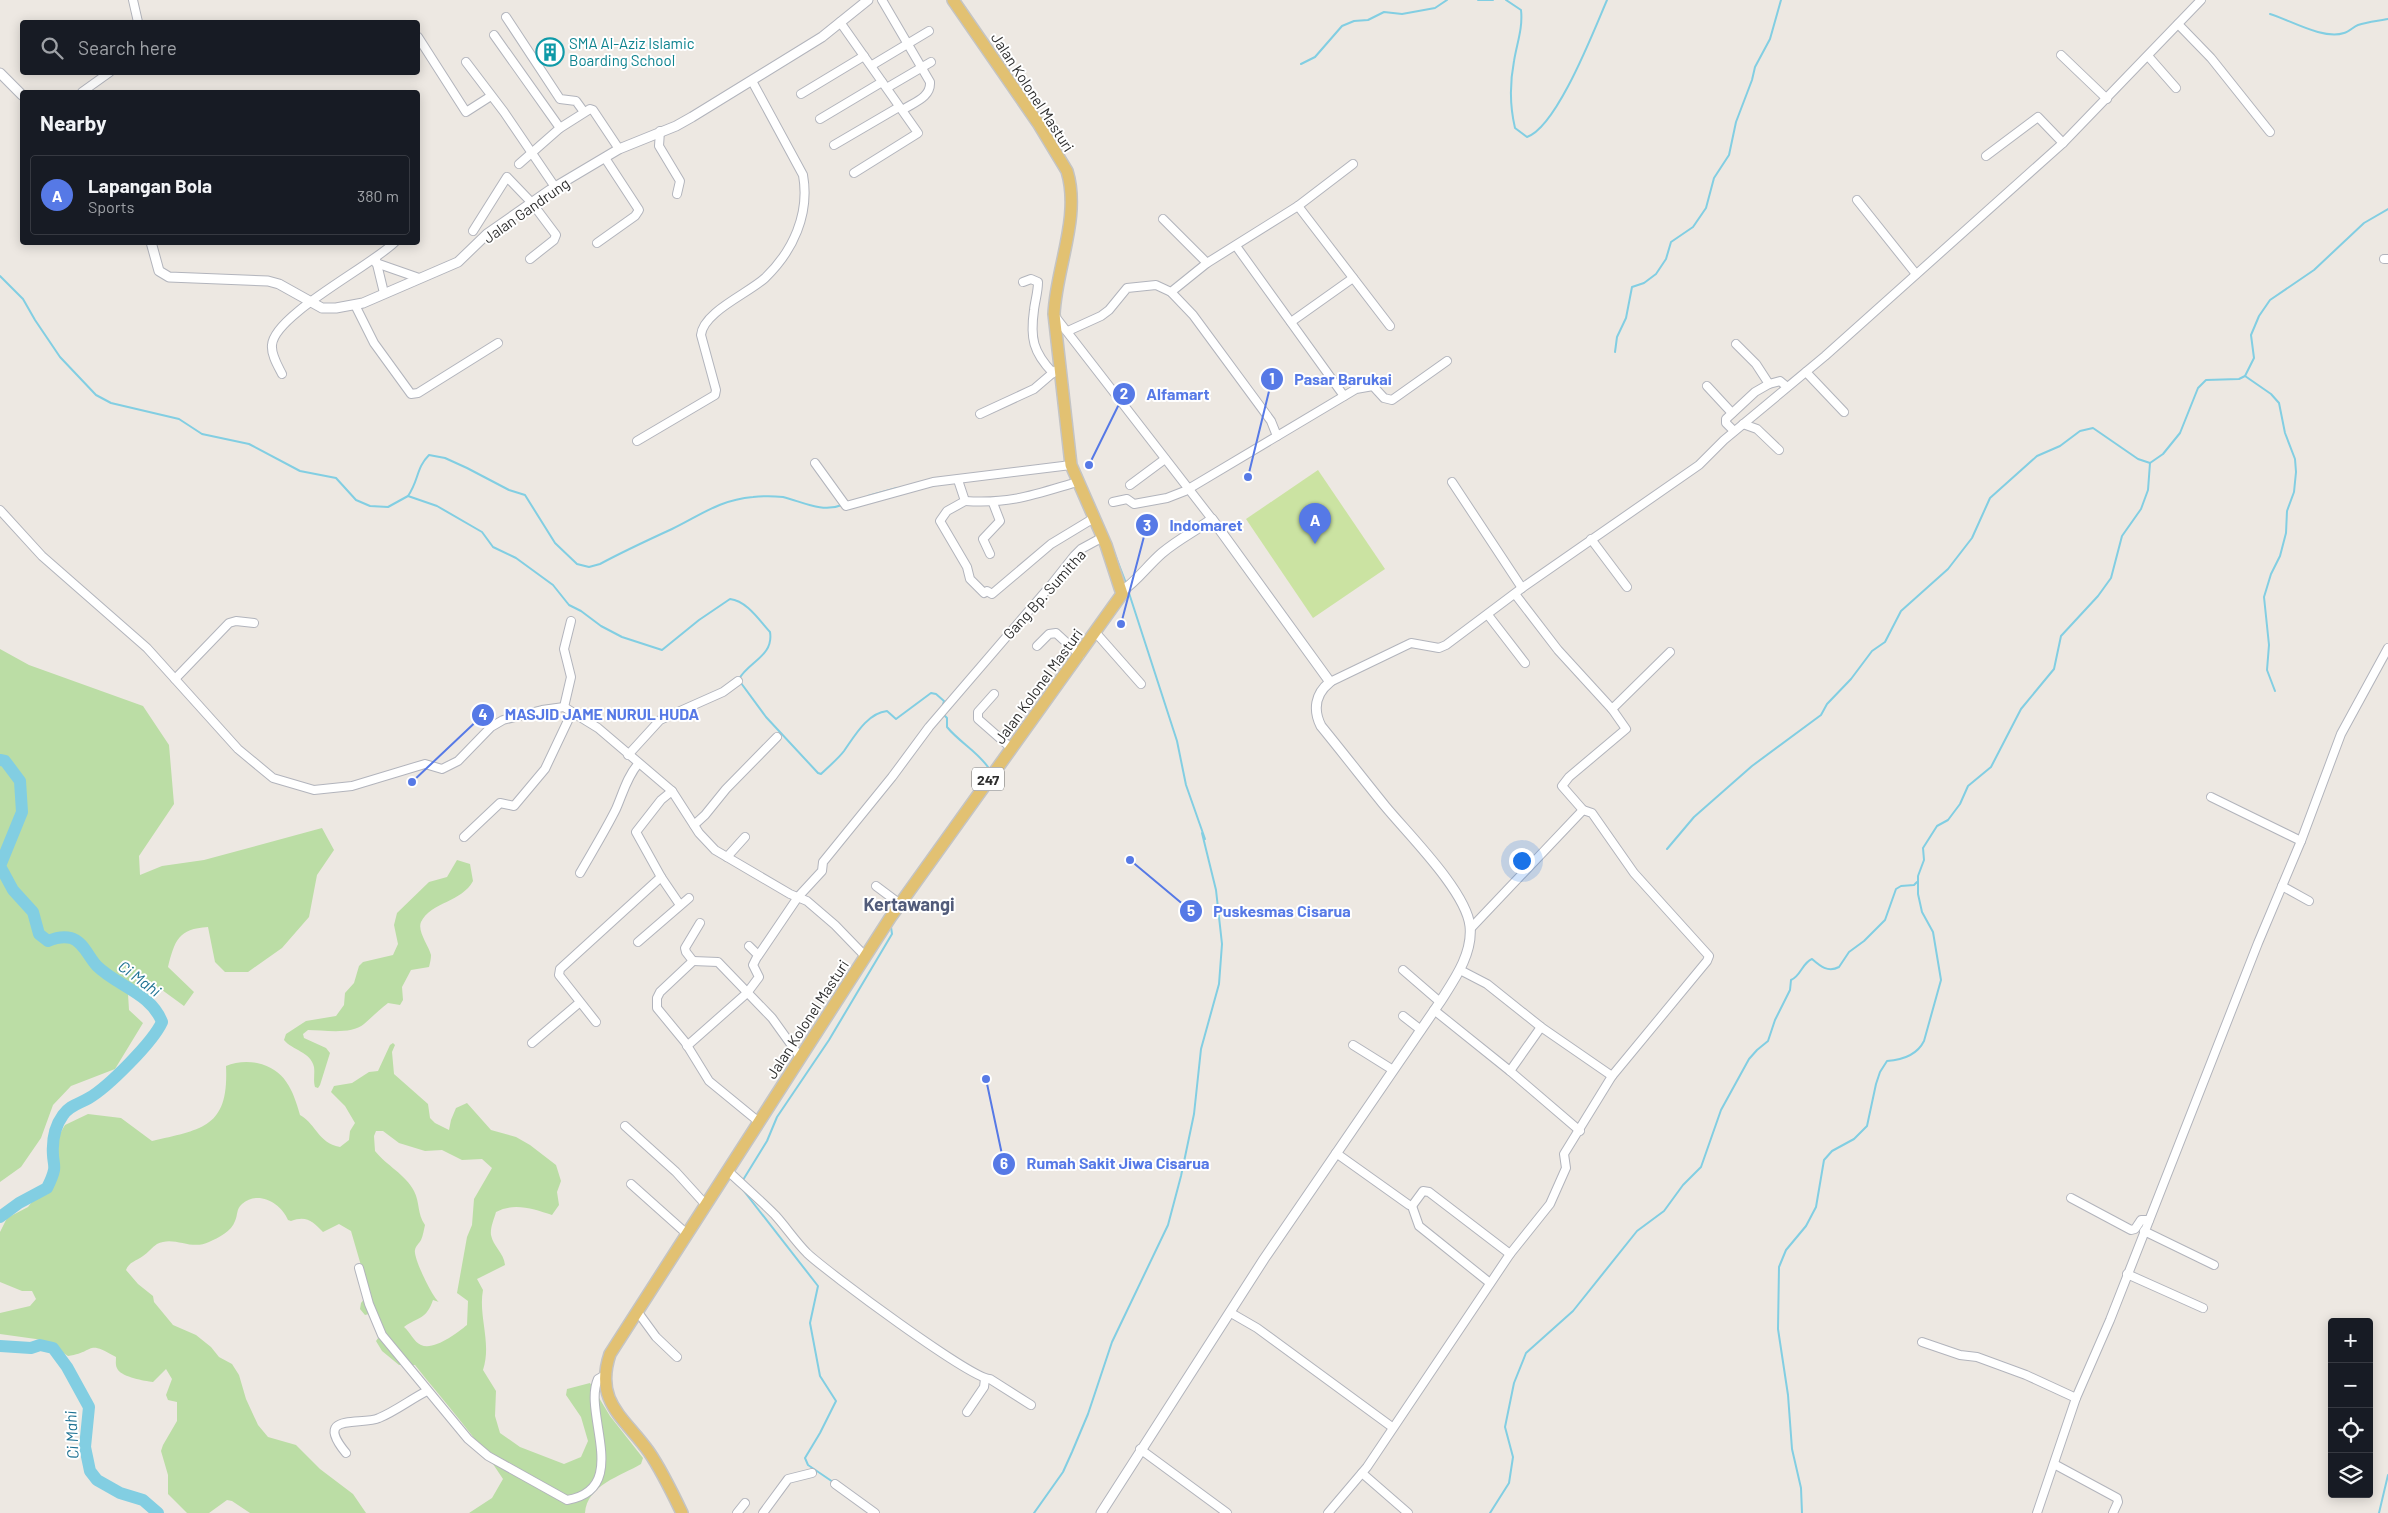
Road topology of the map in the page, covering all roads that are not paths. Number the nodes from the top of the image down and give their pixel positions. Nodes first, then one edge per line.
1 (133, 0) edge
2 (868, 0) edge
3 (882, 0) edge
4 (953, 0) edge
5 (2201, 0) edge
6 (506, 18) dead end
7 (138, 20) edge
8 (840, 22) junction
9 (2178, 24) junction
10 (929, 31) dead end
11 (494, 35) dead end
12 (420, 40) edge
13 (907, 44) junction
14 (2061, 55) dead end
15 (864, 56) junction
16 (2148, 56) junction
17 (466, 62) dead end
18 (931, 62) dead end
19 (874, 64) dead end
20 (921, 68) junction
21 (0, 73) edge
22 (106, 75) edge
23 (752, 81) junction
24 (882, 82) junction
25 (890, 86) dead end
26 (2176, 88) dead end
27 (85, 90) edge
28 (20, 93) edge
29 (801, 94) dead end
30 (491, 96) junction
31 (2107, 99) junction
32 (902, 108) junction
33 (584, 112) junction
34 (820, 119) dead end
35 (560, 128) junction
36 (660, 131) junction
37 (2270, 132) dead end
38 (2063, 143) junction
39 (834, 145) dead end
40 (619, 149) junction
41 (531, 153) junction
42 (1986, 156) dead end
43 (605, 158) junction
44 (520, 164) dead end
45 (1353, 164) dead end
46 (854, 173) dead end
47 (554, 187) junction
48 (677, 194) dead end
49 (1857, 200) dead end
50 (532, 203) junction
51 (1298, 206) junction
52 (1163, 219) dead end
53 (473, 231) dead end
54 (597, 243) dead end
55 (152, 245) edge
56 (392, 245) edge
57 (1236, 246) junction
58 (530, 259) dead end
59 (376, 261) junction
60 (1207, 262) junction
61 (1916, 274) junction
62 (420, 278) junction
63 (1353, 278) junction
64 (1023, 282) dead end
65 (1171, 292) junction
66 (384, 293) junction
67 (311, 303) junction
68 (355, 306) junction
69 (1054, 314) junction
70 (1290, 322) junction
71 (1390, 326) dead end
72 (1068, 331) junction
73 (498, 343) dead end
74 (1736, 344) dead end
75 (1447, 361) dead end
76 (1056, 369) junction
77 (1806, 372) junction
78 (282, 374) dead end
79 (1769, 384) junction
80 (1707, 386) dead end
81 (1786, 386) junction
82 (1344, 396) junction
83 (1844, 412) dead end
84 (1732, 413) junction
85 (980, 414) dead end
86 (1743, 424) junction
87 (1734, 432) junction
88 (1277, 436) junction
89 (637, 441) dead end
90 (1778, 450) dead end
91 (1165, 459) junction
92 (815, 463) dead end
93 (1071, 465) junction
94 (958, 480) junction
95 (1077, 482) junction
96 (1452, 482) dead end
97 (1130, 485) dead end
98 (1188, 489) junction
99 (965, 501) junction
100 (1113, 502) dead end
101 (993, 503) junction
102 (0, 510) edge
103 (1094, 518) junction
104 (1212, 519) junction
105 (1103, 538) junction
106 (1591, 539) junction
107 (990, 554) dead end
108 (1627, 587) dead end
109 (1522, 588) junction
110 (1126, 589) junction
111 (1515, 594) junction
112 (1488, 615) junction
113 (571, 621) dead end
114 (254, 623) dead end
115 (1096, 633) junction
116 (1037, 646) dead end
117 (2388, 648) edge
118 (1670, 652) dead end
119 (1080, 655) junction
120 (1525, 663) dead end
121 (175, 679) junction
122 (738, 681) dead end
123 (1330, 682) junction
124 (1141, 684) dead end
125 (994, 694) dead end
126 (564, 707) junction
127 (1612, 709) junction
128 (572, 712) junction
129 (777, 737) dead end
130 (1011, 748) junction
131 (628, 755) junction
132 (638, 764) junction
133 (672, 791) junction
134 (2211, 797) dead end
135 (1583, 810) junction
136 (694, 824) junction
137 (464, 837) dead end
138 (745, 837) dead end
139 (2301, 841) junction
140 (727, 857) junction
141 (580, 873) dead end
142 (661, 877) junction
143 (876, 886) dead end
144 (2282, 886) junction
145 (798, 897) junction
146 (689, 898) dead end
147 (2309, 901) dead end
148 (900, 904) junction
149 (680, 905) junction
150 (700, 923) dead end
151 (1470, 928) junction
152 (638, 942) dead end
153 (749, 946) dead end
154 (758, 956) junction
155 (865, 956) junction
156 (693, 961) junction
157 (1403, 970) dead end
158 (1460, 970) junction
159 (747, 993) junction
160 (1440, 1002) junction
161 (579, 1003) junction
162 (1434, 1010) junction
163 (1403, 1016) dead end
164 (596, 1022) dead end
165 (1541, 1027) junction
166 (1421, 1030) junction
167 (532, 1043) dead end
168 (1353, 1045) dead end
169 (688, 1046) junction
170 (800, 1057) junction
171 (1393, 1070) junction
172 (1510, 1071) junction
173 (1612, 1076) junction
174 (758, 1122) junction
175 (625, 1126) dead end
176 (1580, 1131) junction
177 (1336, 1153) junction
178 (728, 1171) junction
179 (631, 1184) dead end
180 (2071, 1198) dead end
181 (706, 1205) junction
182 (1412, 1206) junction
183 (2149, 1220) junction
184 (2144, 1231) junction
185 (687, 1234) junction
186 (1510, 1254) junction
187 (2214, 1265) dead end
188 (359, 1268) dead end
189 (2128, 1274) junction
190 (1490, 1283) junction
191 (2203, 1308) dead end
192 (637, 1311) junction
193 (1231, 1313) junction
194 (1922, 1342) dead end
195 (677, 1357) dead end
196 (605, 1375) junction
197 (985, 1379) junction
198 (427, 1390) junction
199 (2076, 1398) junction
200 (1031, 1405) dead end
201 (967, 1412) dead end
202 (1392, 1427) junction
203 (1140, 1449) junction
204 (346, 1453) dead end
205 (2054, 1464) junction
206 (812, 1473) dead end
207 (1362, 1473) junction
208 (835, 1484) dead end
209 (746, 1503) dead end
210 (682, 1513) edge
211 (736, 1513) edge
212 (763, 1513) edge
213 (874, 1513) edge
214 (1101, 1513) edge
215 (1227, 1513) edge
216 (1328, 1513) edge
217 (1408, 1513) edge
218 (2037, 1513) edge
219 (2114, 1513) edge

1 - 7 street
2 - 8 street, Jalan Gandrung
3 - 13 street
4 - 69 main road, Jalan Kolonel Masturi
5 - 9 street
6 - 33 street
8 - 15 street
8 - 23 street, Jalan Gandrung
9 - 16 street
9 - 37 street
10 - 13 street
11 - 35 street
12 - 30 street
13 - 19 street
13 - 20 street
14 - 31 street
15 - 24 street
15 - 29 street
16 - 26 street
16 - 31 street
17 - 30 street
18 - 20 street
20 - 25 street
20 - 32 street
21 - 28 street
22 - 27 street
23 - 36 street, Jalan Gandrung
23 - 89 street
24 - 32 street
24 - 34 street
30 - 41 street
31 - 38 street
32 - 39 street
32 - 46 street
33 - 35 street
33 - 40 street
35 - 41 street
36 - 40 street, Jalan Gandrung
36 - 48 street
38 - 42 street
38 - 61 street
40 - 43 street, Jalan Gandrung
41 - 44 street
41 - 47 street
43 - 47 street, Jalan Gandrung
43 - 54 street
45 - 51 street
47 - 50 street, Jalan Gandrung
49 - 61 street
50 - 53 street
50 - 58 street
50 - 62 street, Jalan Gandrung
51 - 57 street
51 - 63 street
52 - 60 street
55 - 67 street, Jalan Gandrung
56 - 59 street
57 - 60 street
57 - 70 street
59 - 62 street
59 - 66 street
59 - 67 street
60 - 65 street
61 - 77 street
62 - 66 street, Jalan Gandrung
63 - 70 street
63 - 71 street
64 - 76 street
65 - 72 street
65 - 88 street
66 - 68 street, Jalan Gandrung
67 - 68 street, Jalan Gandrung
67 - 78 street
68 - 73 street
69 - 72 street
69 - 76 main road, Jalan Kolonel Masturi
70 - 82 street
72 - 91 street
74 - 79 street
75 - 82 street
76 - 85 street
76 - 93 main road, Jalan Kolonel Masturi
77 - 81 street
77 - 83 street
79 - 81 street
79 - 84 street
80 - 84 street
81 - 86 street
82 - 88 street
84 - 87 street
86 - 87 street
86 - 90 street
87 - 106 street
88 - 98 street
91 - 97 street
91 - 98 street
92 - 94 street
93 - 94 street
93 - 95 main road, Jalan Kolonel Masturi
94 - 99 street
95 - 101 street
95 - 103 main road, Jalan Kolonel Masturi
96 - 109 street
98 - 100 street
98 - 104 street
99 - 101 street
99 - 103 street
101 - 107 street
102 - 121 street
103 - 105 main road, Jalan Kolonel Masturi
104 - 110 street
104 - 123 street
105 - 110 main road, Jalan Kolonel Masturi
105 - 145 street, Gang Bp. Sumitha
106 - 108 street
106 - 109 street
109 - 111 street
110 - 115 main road, Jalan Kolonel Masturi / 247
111 - 112 street
111 - 127 street
112 - 120 street
112 - 123 street
113 - 126 street
114 - 121 street
115 - 119 main road, Jalan Kolonel Masturi / 247
115 - 124 street
116 - 119 street
117 - 139 street
118 - 127 street
119 - 130 main road, Jalan Kolonel Masturi / 247
121 - 126 street
122 - 131 street
123 - 151 street
125 - 130 street
126 - 128 street
127 - 135 street
128 - 131 street
128 - 137 street
129 - 136 street
130 - 148 main road, Jalan Kolonel Masturi / 247
131 - 132 street
132 - 133 street
132 - 141 street
133 - 136 street
133 - 142 street
134 - 139 street
135 - 151 street
135 - 173 street
136 - 140 street
138 - 140 street
139 - 144 street
140 - 145 street
142 - 149 street
142 - 161 street
143 - 148 street
144 - 147 street
144 - 183 street
145 - 154 street, Gang Bp. Sumitha
145 - 155 street
146 - 149 street
148 - 155 main road, Jalan Kolonel Masturi / 247
149 - 152 street
150 - 156 street
151 - 158 street
153 - 154 street
154 - 159 street
155 - 170 main road, Jalan Kolonel Masturi / 247
156 - 159 street
156 - 169 street
157 - 160 street
158 - 160 street
158 - 165 street
159 - 169 street
159 - 170 street
160 - 162 street
161 - 164 street
161 - 167 street
162 - 166 street
162 - 172 street
163 - 166 street
165 - 172 street
165 - 173 street
166 - 171 street
168 - 171 street
169 - 174 street
170 - 174 main road, Jalan Kolonel Masturi / 247
171 - 177 street
172 - 176 street
173 - 176 street
174 - 178 main road, Jalan Kolonel Masturi / 247
175 - 181 street
176 - 186 street
177 - 182 street
177 - 193 street
178 - 181 main road, Jalan Kolonel Masturi / 247
178 - 197 street
179 - 185 street
180 - 183 street
181 - 185 main road, Jalan Kolonel Masturi / 247
182 - 186 street
182 - 190 street
183 - 184 street
184 - 187 street
184 - 189 street
185 - 192 main road, Jalan Kolonel Masturi / 247
186 - 190 street
188 - 198 street
189 - 191 street
189 - 199 street
190 - 202 street
192 - 195 street
192 - 196 main road, Jalan Kolonel Masturi / 247
193 - 202 street
193 - 203 street
194 - 199 street
196 - 198 street
196 - 210 main road, Jalan Kolonel Masturi / 247
197 - 200 street
197 - 201 street
198 - 204 street
199 - 205 street
202 - 207 street
203 - 214 street
203 - 215 street
205 - 218 street
205 - 219 street
206 - 212 street
207 - 216 street
207 - 217 street
208 - 213 street
209 - 211 street

